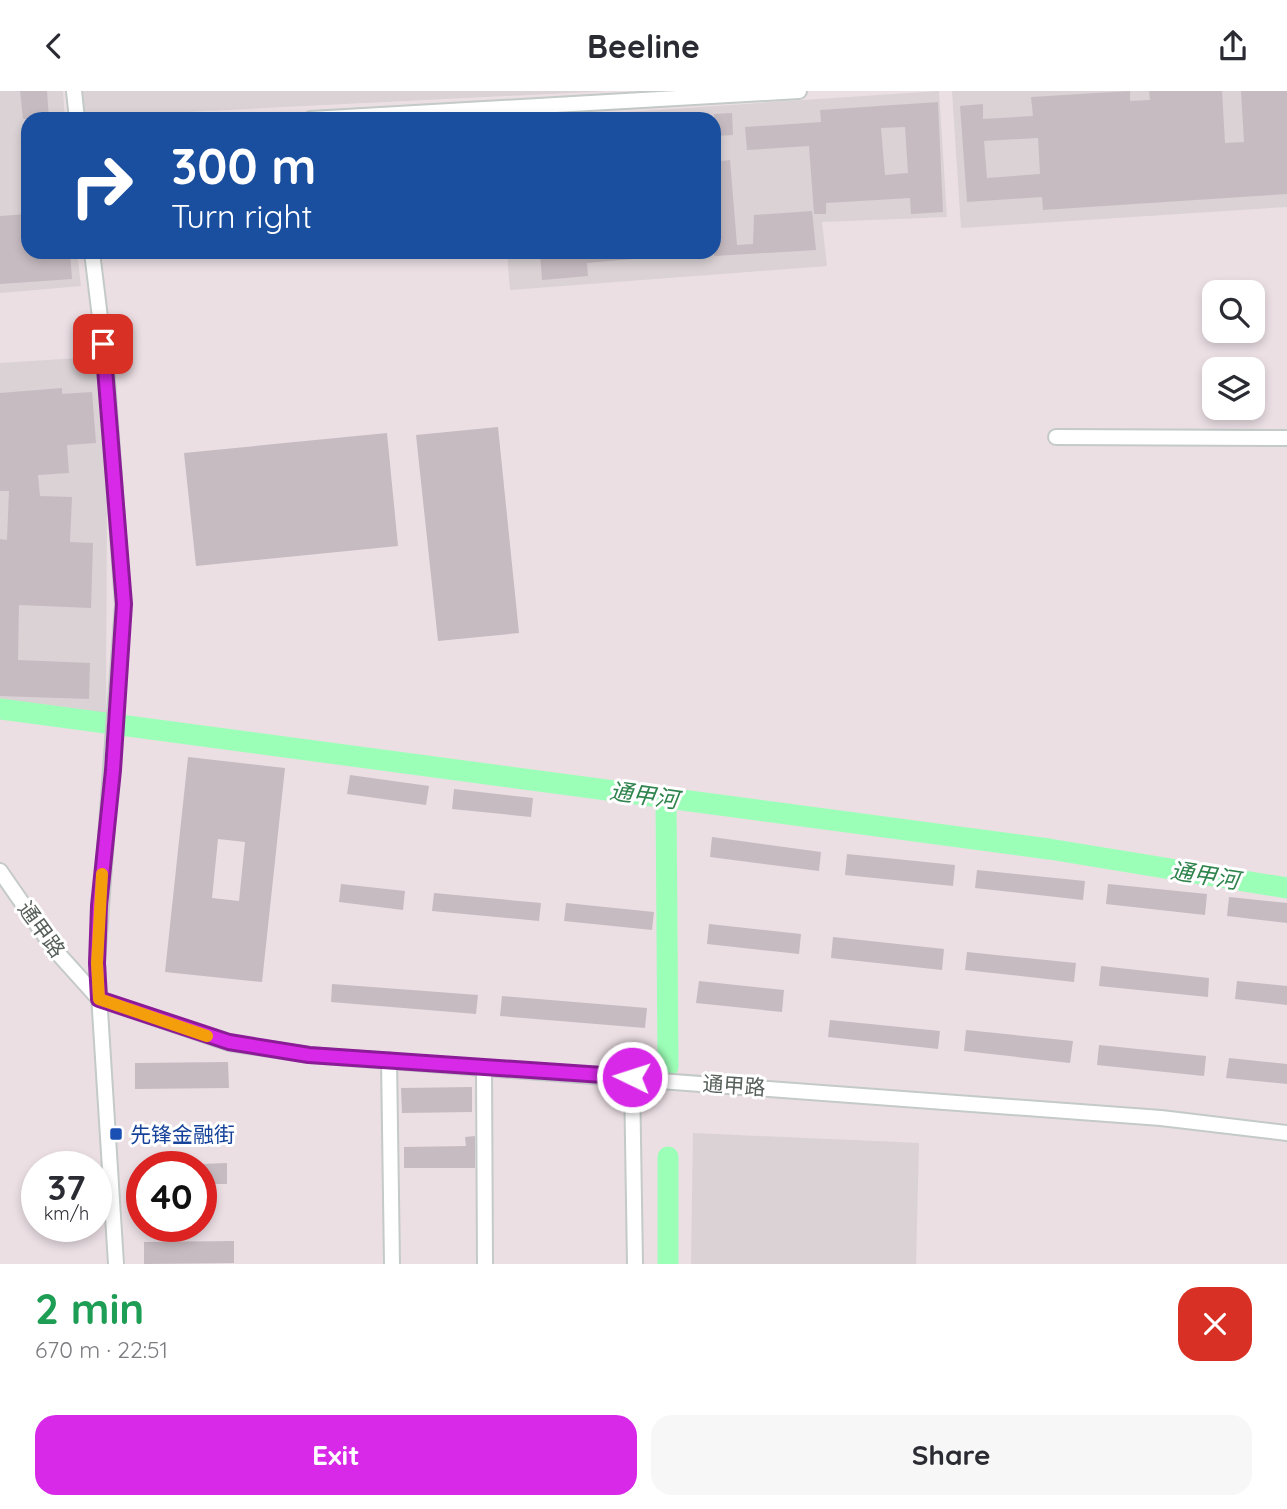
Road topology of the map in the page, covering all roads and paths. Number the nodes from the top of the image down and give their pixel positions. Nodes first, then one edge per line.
1 (74, 91) edge
2 (799, 91) edge
3 (76, 112) edge
4 (433, 112) edge
5 (93, 259) edge
6 (1056, 437) dead end
7 (1287, 438) edge
8 (0, 871) edge
9 (99, 999) junction
10 (389, 1061) junction
11 (484, 1067) junction
12 (632, 1077) junction
13 (1287, 1133) edge
14 (116, 1264) edge
15 (392, 1264) edge
16 (485, 1264) edge
17 (635, 1264) edge

1 - 3 street
2 - 4 street
5 - 9 street
6 - 7 street
8 - 9 street, 通甲路
9 - 10 street, 通甲路
9 - 14 street
10 - 11 street, 通甲路
10 - 15 street
11 - 12 street, 通甲路
11 - 16 street
12 - 13 street, 通甲路
12 - 17 street

